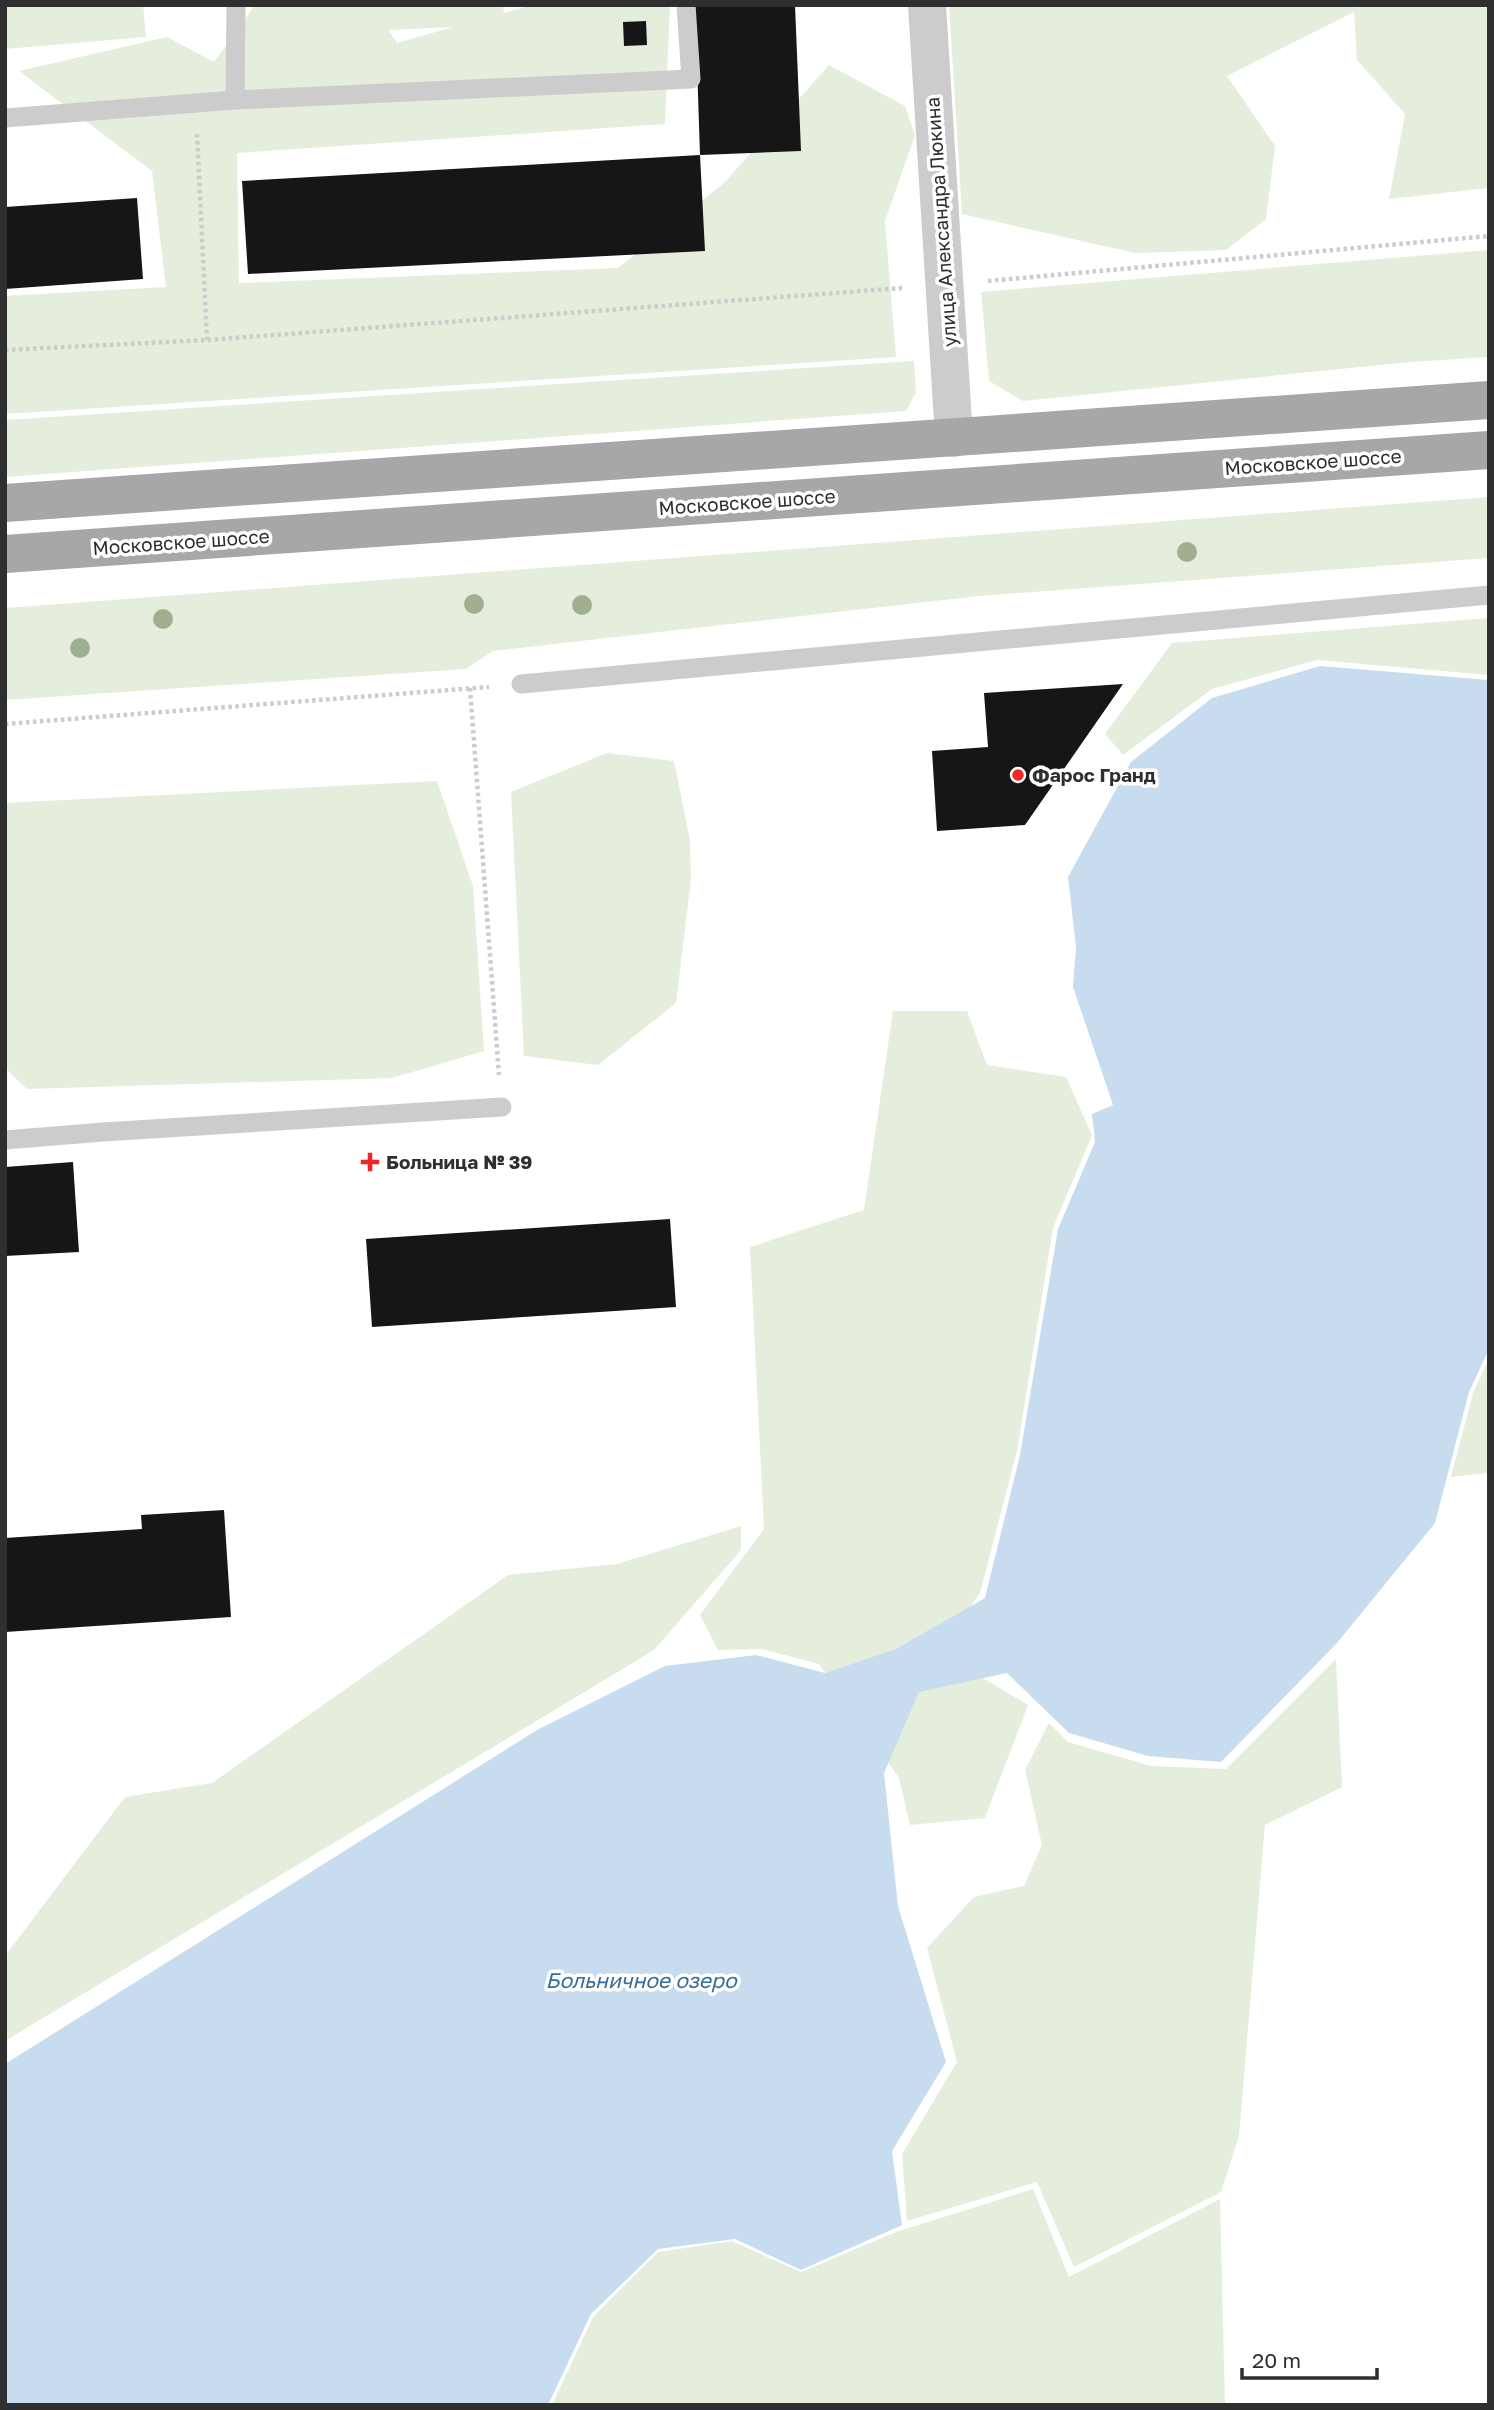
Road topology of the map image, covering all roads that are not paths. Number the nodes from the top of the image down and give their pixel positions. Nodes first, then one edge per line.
1 (236, 5) edge
2 (686, 5) edge
3 (927, 5) edge
4 (235, 100) junction
5 (5, 118) edge
6 (1489, 400) edge
7 (954, 438) junction
8 (1489, 450) edge
9 (5, 503) edge
10 (5, 554) edge
11 (1489, 594) edge
12 (521, 684) road end
13 (502, 1107) road end
14 (5, 1140) edge

1 - 4 lane
2 - 4 lane
3 - 7 street, улица Александра Люкина
4 - 5 lane
6 - 7 main road
7 - 9 main road
8 - 10 main road, Московское шоссе
11 - 12 lane
13 - 14 lane

